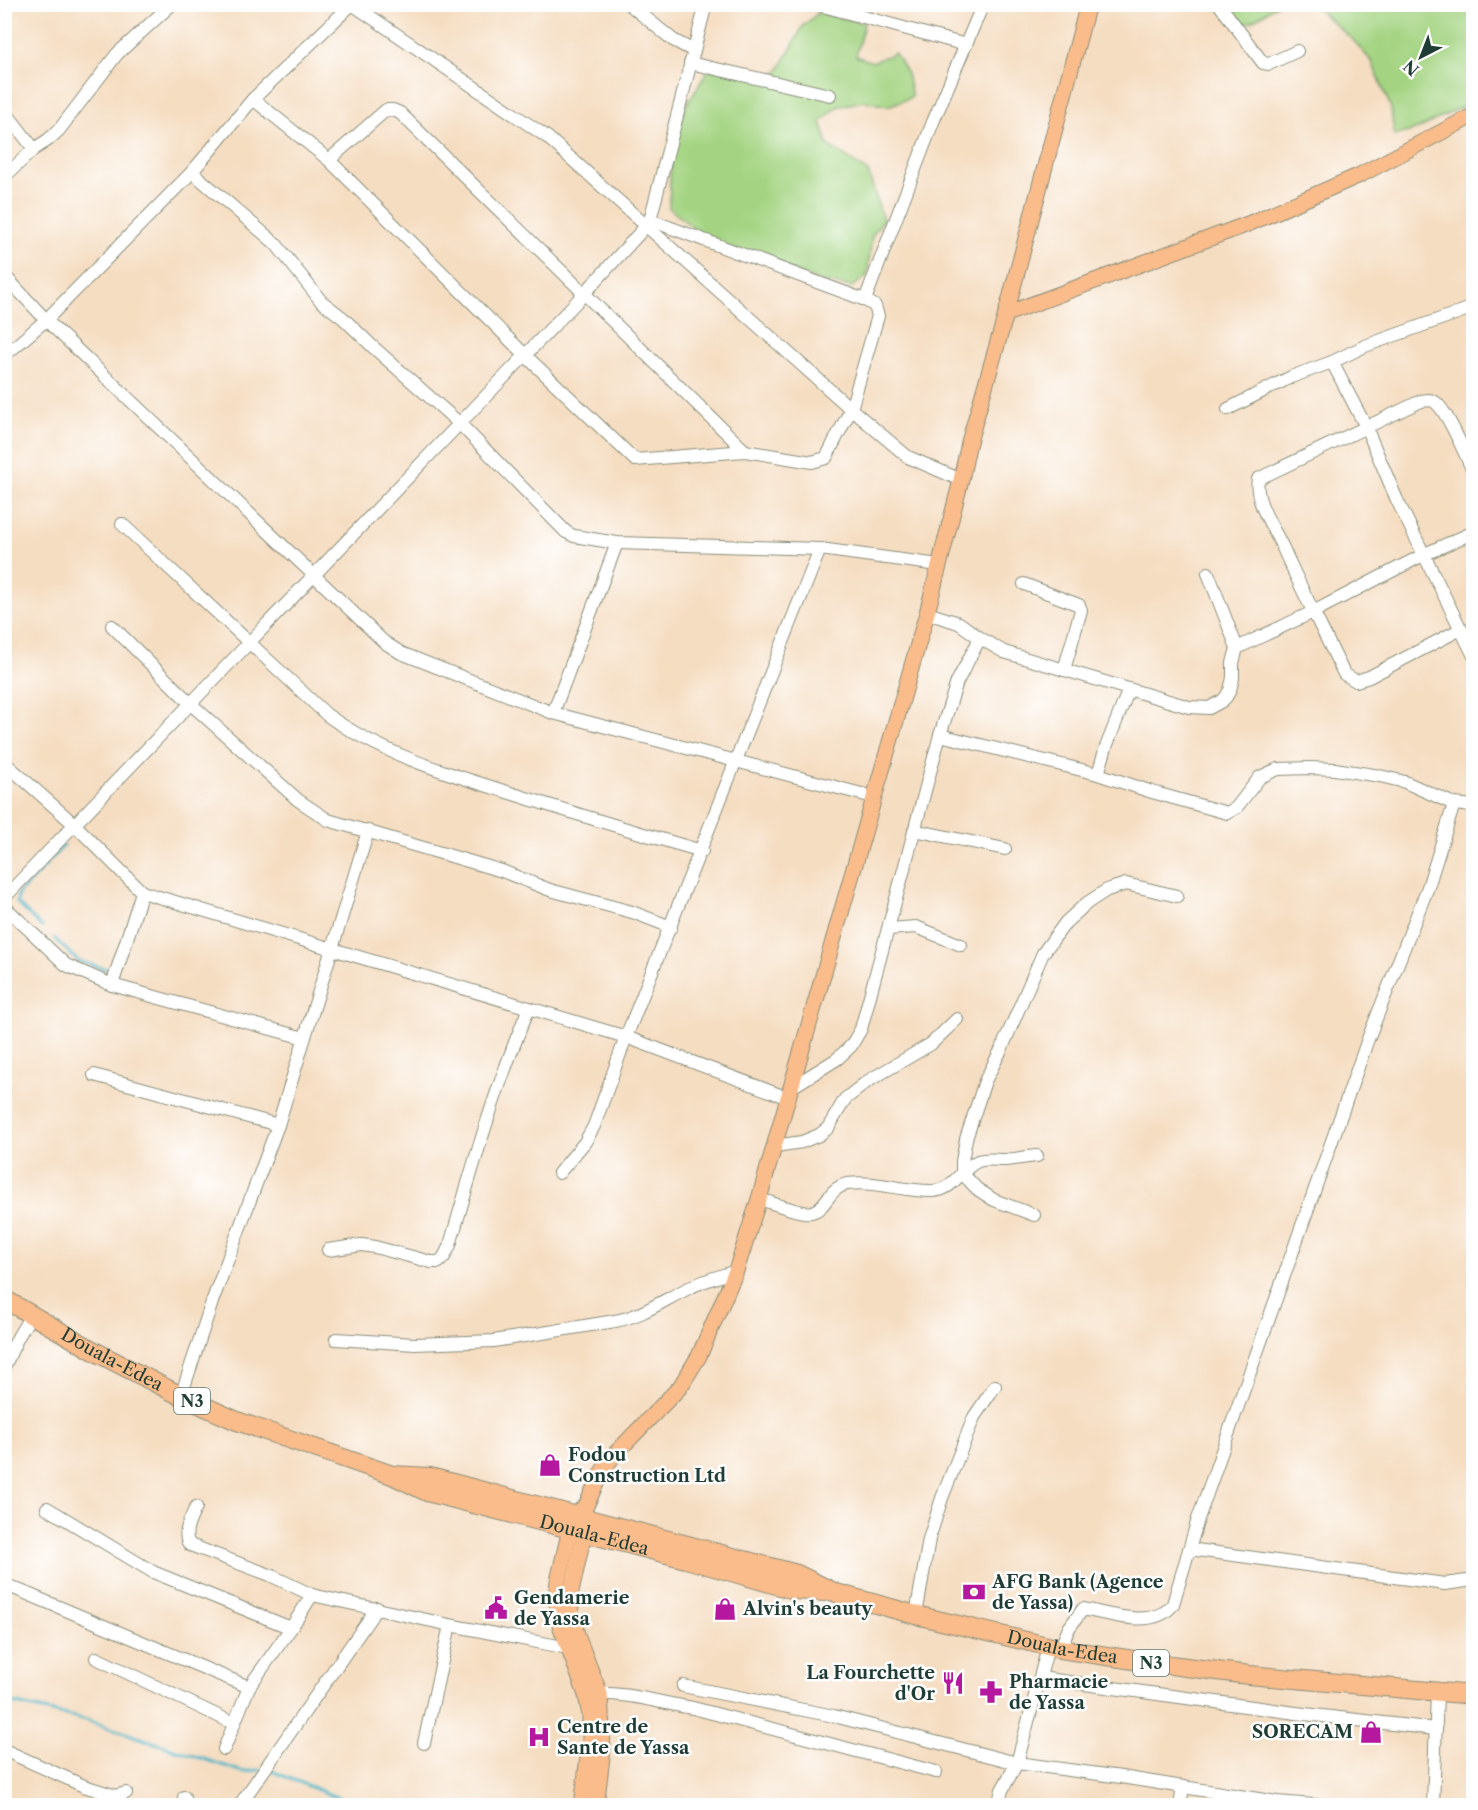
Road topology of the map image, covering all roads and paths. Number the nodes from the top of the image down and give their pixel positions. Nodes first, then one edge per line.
1 (172, 4) edge
2 (629, 4) edge
3 (706, 4) edge
4 (816, 4) edge
5 (983, 4) edge
6 (1088, 4) edge
7 (1219, 4) edge
8 (966, 45) junction
9 (1297, 51) dead end
10 (692, 57) junction
11 (830, 94) dead end
12 (253, 99) junction
13 (4, 110) edge
14 (1473, 115) edge
15 (34, 149) junction
16 (329, 160) junction
17 (192, 172) junction
18 (4, 177) edge
19 (648, 223) junction
20 (4, 275) edge
21 (583, 295) junction
22 (865, 300) junction
23 (1473, 307) edge
24 (1006, 314) junction
25 (46, 320) junction
26 (4, 356) edge
27 (525, 356) junction
28 (1332, 362) junction
29 (851, 409) junction
30 (1228, 409) dead end
31 (459, 423) junction
32 (1366, 427) junction
33 (746, 451) junction
34 (1473, 473) edge
35 (961, 480) junction
36 (122, 524) dead end
37 (1473, 532) edge
38 (617, 543) junction
39 (820, 549) junction
40 (1425, 554) junction
41 (939, 565) junction
42 (1208, 573) dead end
43 (314, 576) junction
44 (1024, 584) dead end
45 (1313, 612) junction
46 (927, 613) junction
47 (112, 626) dead end
48 (1461, 630) junction
49 (980, 638) junction
50 (250, 642) junction
51 (1237, 648) junction
52 (1473, 656) edge
53 (1064, 670) junction
54 (1129, 689) junction
55 (190, 704) junction
56 (553, 713) junction
57 (940, 735) junction
58 (736, 760) junction
59 (4, 762) edge
60 (1098, 774) junction
61 (873, 798) junction
62 (1454, 804) junction
63 (1473, 806) edge
64 (75, 825) junction
65 (914, 830) junction
66 (368, 831) junction
67 (1005, 849) dead end
68 (702, 851) junction
69 (142, 892) junction
70 (1177, 896) dead end
71 (4, 898) edge
72 (4, 906) edge
73 (671, 927) junction
74 (889, 928) junction
75 (961, 945) dead end
76 (332, 948) junction
77 (112, 985) junction
78 (529, 1008) junction
79 (957, 1019) dead end
80 (626, 1037) junction
81 (304, 1038) junction
82 (94, 1075) dead end
83 (790, 1093) junction
84 (278, 1125) junction
85 (775, 1146) junction
86 (1037, 1156) dead end
87 (559, 1173) dead end
88 (962, 1173) junction
89 (759, 1199) junction
90 (1034, 1215) dead end
91 (328, 1251) dead end
92 (736, 1271) junction
93 (4, 1299) edge
94 (31, 1315) junction
95 (336, 1339) dead end
96 (4, 1367) edge
97 (995, 1386) dead end
98 (181, 1396) junction
99 (196, 1507) dead end
100 (47, 1508) dead end
101 (580, 1521) junction
102 (1189, 1549) junction
103 (1473, 1580) edge
104 (4, 1584) edge
105 (312, 1595) junction
106 (377, 1608) junction
107 (915, 1615) junction
108 (450, 1625) junction
109 (291, 1628) junction
110 (568, 1648) junction
111 (1054, 1648) junction
112 (96, 1658) dead end
113 (1040, 1678) junction
114 (683, 1686) dead end
115 (249, 1687) junction
116 (1437, 1692) junction
117 (593, 1694) junction
118 (1473, 1695) edge
119 (233, 1724) junction
120 (1436, 1729) junction
121 (424, 1743) dead end
122 (224, 1749) dead end
123 (4, 1750) edge
124 (1017, 1763) junction
125 (936, 1772) dead end
126 (1183, 1787) junction
127 (126, 1793) dead end
128 (999, 1805) edge
129 (239, 1806) edge
130 (582, 1806) edge
131 (597, 1806) edge
132 (1180, 1806) edge
133 (1326, 1806) edge
134 (1433, 1806) edge

1 - 15 street
2 - 10 street
3 - 10 street
4 - 8 street
5 - 8 street
6 - 24 main road
7 - 9 street
8 - 22 street
10 - 11 street
10 - 19 street
12 - 16 street
12 - 17 street
12 - 19 street
13 - 15 street
14 - 24 main road
15 - 18 street
16 - 21 street
16 - 27 street
17 - 25 street
17 - 31 street
19 - 21 street
19 - 22 street
19 - 29 street
20 - 25 street
21 - 27 street
21 - 33 street
22 - 29 street
23 - 28 street
24 - 35 main road
25 - 26 street
25 - 43 street
27 - 31 street
27 - 33 street
28 - 30 street
28 - 32 street
29 - 33 street
29 - 35 street
31 - 38 street
31 - 43 street
32 - 34 street
32 - 40 street
32 - 45 street
35 - 41 main road
36 - 50 street
37 - 40 street
38 - 39 street
38 - 56 street
39 - 41 street
39 - 58 street
40 - 45 street
40 - 48 street
41 - 46 main road
42 - 51 street
43 - 50 street
43 - 56 street
44 - 53 street
45 - 48 street
45 - 51 street
46 - 49 street
46 - 61 main road
47 - 55 street
48 - 52 street
49 - 53 street
49 - 57 street
50 - 55 street
50 - 68 street
51 - 54 street
53 - 54 street
54 - 60 street
55 - 64 street
55 - 66 street
56 - 58 street
57 - 60 street
57 - 65 street
58 - 61 street
58 - 68 street
59 - 64 street
60 - 62 street
61 - 83 main road
62 - 63 street
62 - 102 street
64 - 69 street
64 - 71 street
65 - 67 street
65 - 74 street
66 - 73 street
66 - 76 street
68 - 73 street
69 - 76 street
69 - 77 street
70 - 88 street
72 - 77 street
73 - 80 street
74 - 75 street
74 - 83 street
76 - 78 street
76 - 81 street
77 - 81 street
78 - 80 street
78 - 91 street
79 - 85 street
80 - 83 street
80 - 87 street
81 - 84 street
82 - 84 street
83 - 85 main road
84 - 98 street
85 - 89 main road
86 - 88 street
88 - 89 street
88 - 90 street
89 - 92 main road
92 - 95 street
92 - 101 main road
93 - 94 highway, Douala-Edea / N3
94 - 96 street
94 - 98 highway, Douala-Edea / N3
97 - 107 street
98 - 101 highway, Douala-Edea / N3
99 - 105 street
100 - 109 street
101 - 107 highway, Douala-Edea / N3
101 - 110 main road
101 - 117 main road
102 - 103 street
102 - 111 street
104 - 115 street
105 - 106 street
105 - 109 street
106 - 108 street
106 - 129 street
107 - 111 highway, Douala-Edea / N3
108 - 110 street
108 - 121 street
109 - 115 street
110 - 117 main road
111 - 113 street
111 - 116 highway, Douala-Edea / N3
112 - 119 street
113 - 120 street
113 - 124 street
114 - 124 street
115 - 119 street
116 - 118 highway, Douala-Edea / N3
116 - 120 street
117 - 125 street
117 - 130 main road
117 - 131 main road
119 - 122 street
120 - 134 street
123 - 127 street
124 - 126 street
124 - 128 street
126 - 132 street
126 - 133 street

